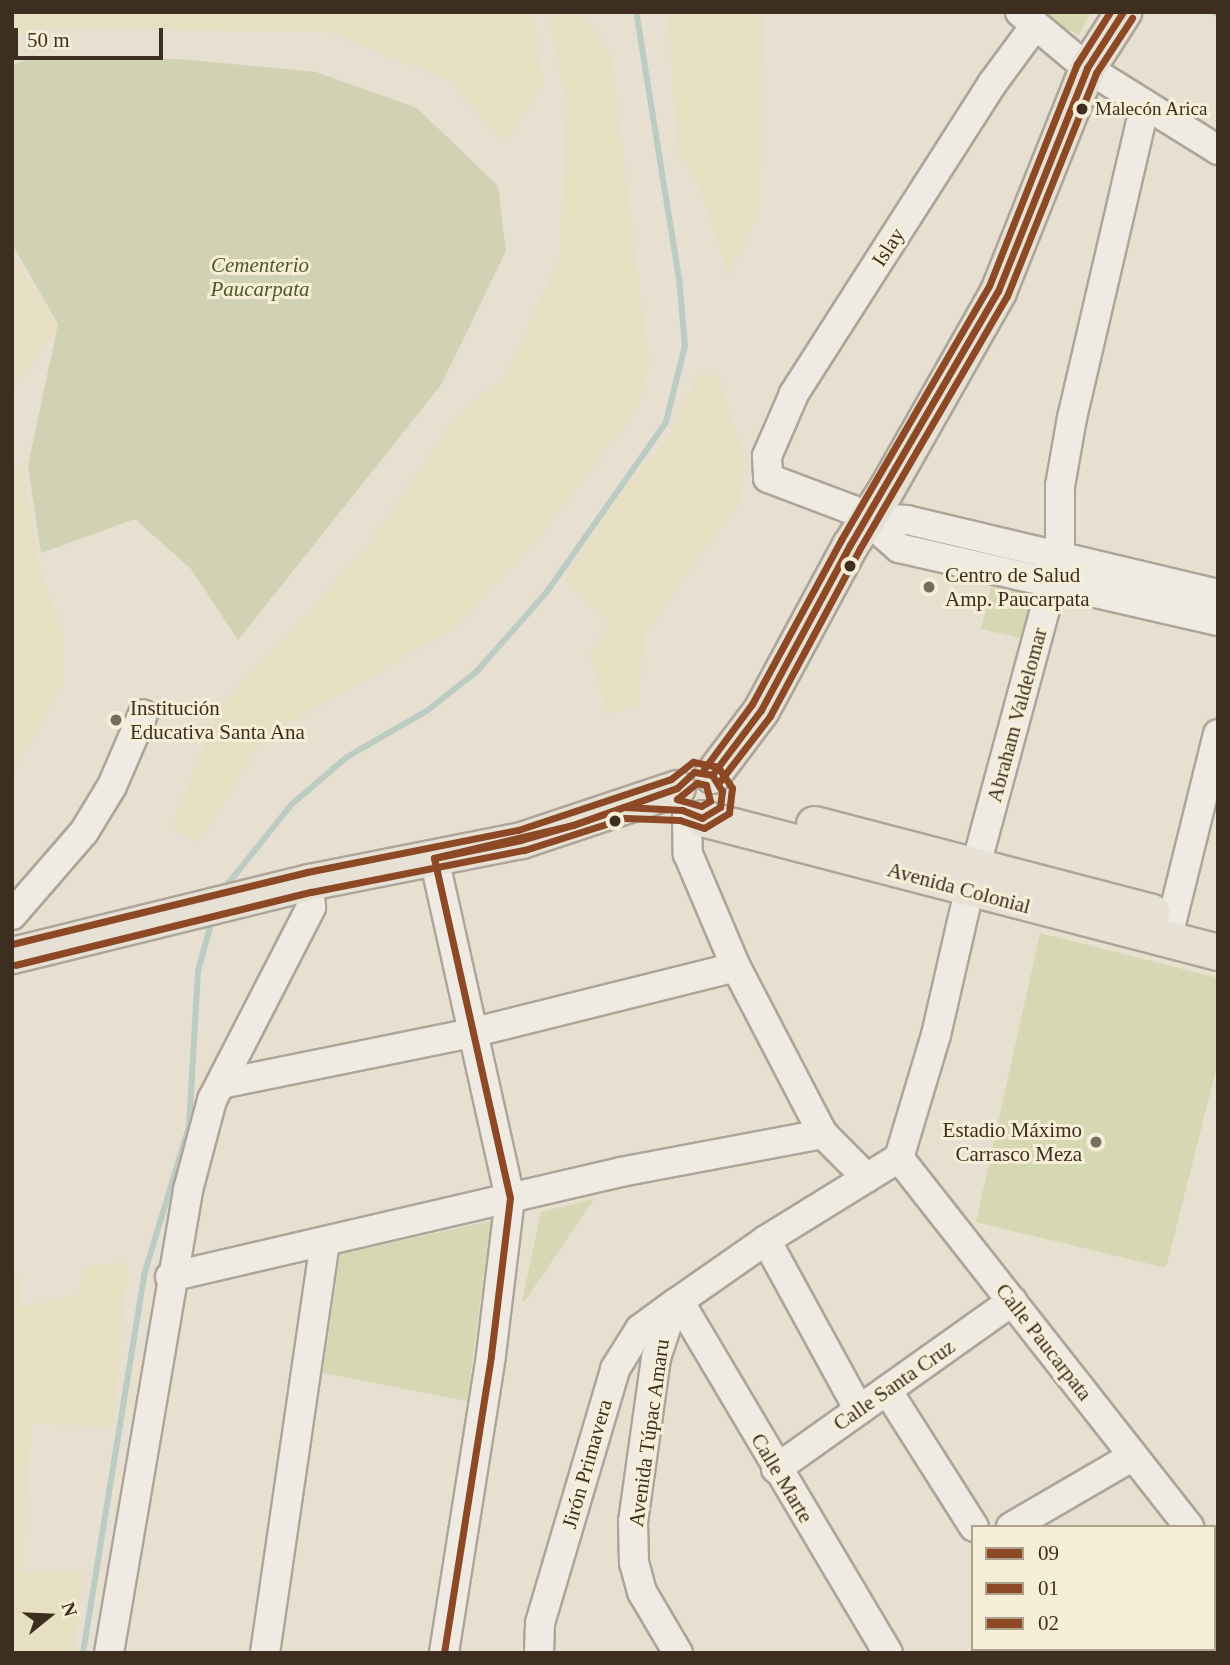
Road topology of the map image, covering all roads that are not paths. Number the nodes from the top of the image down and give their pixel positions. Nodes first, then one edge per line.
1 (1124, 12) edge
2 (1027, 20) edge
3 (1087, 68) junction
4 (1145, 104) junction
5 (1218, 150) edge
6 (868, 518) junction
7 (1060, 554) junction
8 (1053, 582) junction
9 (1218, 594) edge
10 (1218, 621) edge
11 (143, 714) dead end
12 (1218, 734) edge
13 (697, 801) junction
14 (434, 858) junction
15 (972, 879) junction
16 (309, 882) junction
17 (12, 915) edge
18 (1218, 927) edge
19 (1170, 928) junction
20 (1218, 952) edge
21 (12, 955) edge
22 (736, 967) junction
23 (471, 1033) junction
24 (221, 1084) junction
25 (823, 1134) junction
26 (899, 1158) junction
27 (867, 1178) junction
28 (510, 1198) junction
29 (766, 1240) junction
30 (325, 1241) junction
31 (170, 1277) junction
32 (679, 1301) junction
33 (1012, 1301) junction
34 (887, 1390) junction
35 (859, 1409) junction
36 (1133, 1456) junction
37 (776, 1469) junction
38 (973, 1525) edge
39 (1014, 1525) edge
40 (1187, 1525) edge
41 (109, 1653) edge
42 (265, 1653) edge
43 (444, 1653) edge
44 (539, 1653) edge
45 (678, 1653) edge
46 (888, 1653) edge

1 - 3 main road
2 - 3 street
2 - 6 street, Islay
3 - 4 street
3 - 6 main road
4 - 5 street
4 - 7 street, Abraham Valdelomar
6 - 7 street
6 - 8 street
6 - 13 main road
7 - 8 street, Abraham Valdelomar
7 - 9 street
8 - 10 street
8 - 15 street, Abraham Valdelomar
11 - 17 street
12 - 19 street
13 - 14 main road
13 - 15 main road, Avenida Colonial
13 - 22 street
14 - 16 main road
14 - 23 street
15 - 19 main road, Avenida Colonial
15 - 26 street, Abraham Valdelomar
16 - 21 main road
16 - 24 street
18 - 19 main road, Avenida Colonial
19 - 20 main road, Avenida Colonial
22 - 23 street
22 - 25 street
23 - 24 street
23 - 28 street
24 - 31 street
25 - 27 street
25 - 28 street
26 - 27 street
26 - 33 street, Calle Paucarpata
27 - 29 street
28 - 30 street
28 - 43 street
29 - 32 street
29 - 35 street
30 - 31 street
30 - 42 street
31 - 41 street
32 - 37 street, Calle Marte
32 - 44 street, Jirón Primavera
32 - 45 street, Avenida Túpac Amaru
33 - 34 street, Calle Santa Cruz
33 - 36 street, Calle Paucarpata
34 - 35 street, Calle Santa Cruz
34 - 38 street
35 - 37 street, Calle Santa Cruz
36 - 39 street
36 - 40 street, Calle Paucarpata
37 - 46 street, Calle Marte

